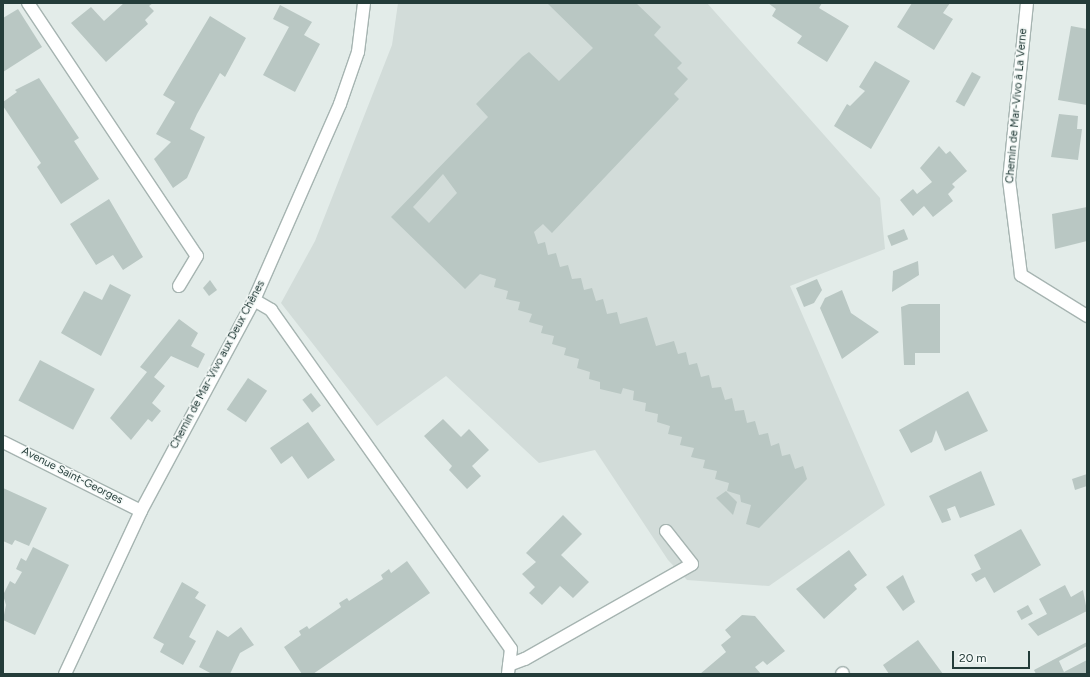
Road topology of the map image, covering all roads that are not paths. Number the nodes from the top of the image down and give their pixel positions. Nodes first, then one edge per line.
1 (28, 3) edge
2 (364, 3) edge
3 (1027, 3) edge
4 (179, 286) dead end
5 (254, 300) junction
6 (1087, 316) edge
7 (3, 442) edge
8 (141, 511) junction
9 (666, 531) dead end
10 (508, 669) edge
11 (65, 674) edge

1 - 4 street
2 - 5 street, Chemin de Mar-Vivo aux Deux Chênes
3 - 6 street, Chemin de Mar-Vivo à La Verne
5 - 8 street, Chemin de Mar-Vivo aux Deux Chênes
5 - 10 street
7 - 8 street, Avenue Saint-Georges
8 - 11 street, Chemin de Mar-Vivo aux Deux Chênes
9 - 10 street

